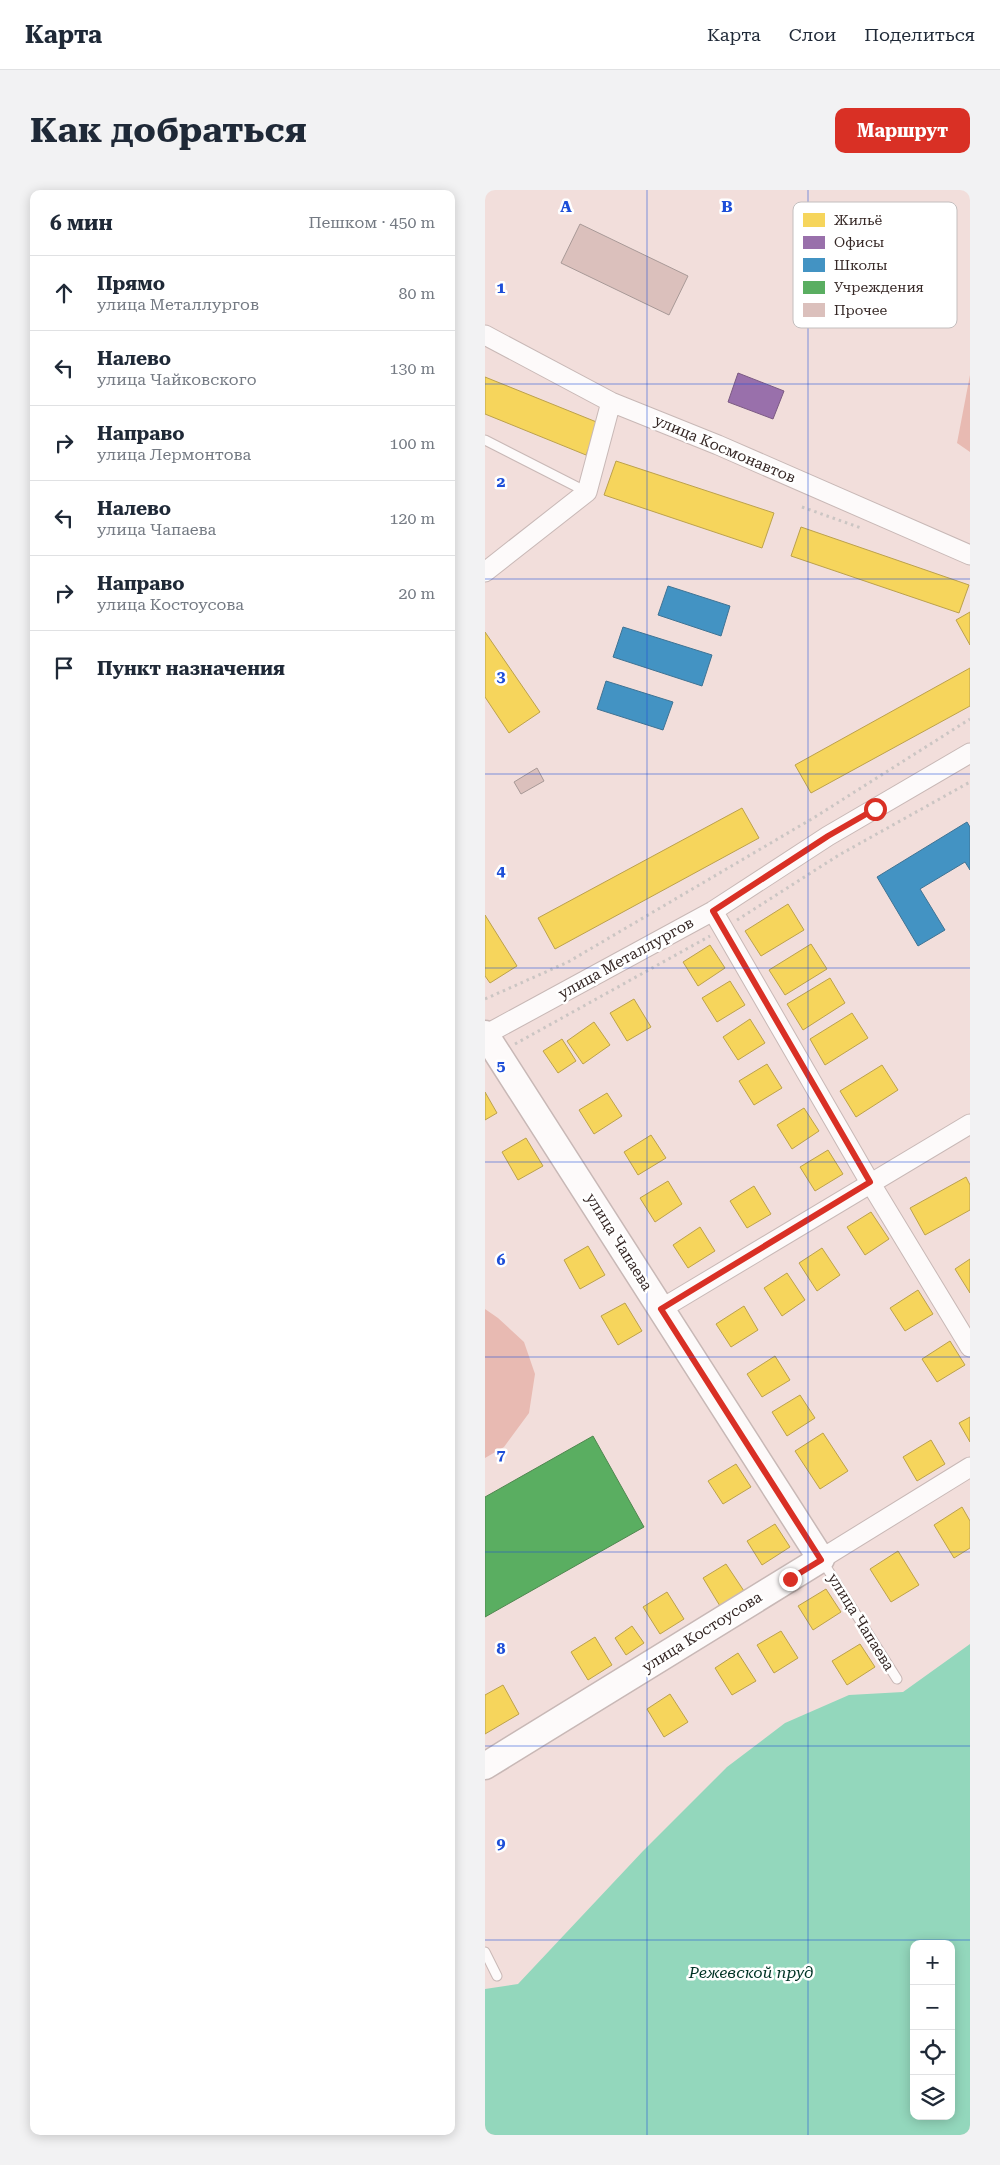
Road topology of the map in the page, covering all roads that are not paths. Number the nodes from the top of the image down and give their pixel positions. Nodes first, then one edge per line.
1 (485, 335) edge
2 (611, 402) junction
3 (485, 440) edge
4 (587, 492) junction
5 (970, 555) edge
6 (485, 572) edge
7 (970, 753) edge
8 (713, 911) junction
9 (485, 1034) edge
10 (970, 1124) edge
11 (870, 1182) junction
12 (661, 1309) junction
13 (970, 1347) edge
14 (970, 1467) edge
15 (821, 1560) junction
16 (897, 1679) dead end
17 (485, 1766) edge
18 (485, 1952) edge
19 (497, 1976) dead end

1 - 2 street, улица Космонавтов
2 - 4 street
2 - 5 street, улица Космонавтов
3 - 4 lane
4 - 6 street
7 - 8 street, улица Металлургов
8 - 9 street, улица Металлургов
8 - 11 street
9 - 12 street, улица Чапаева
10 - 11 street
11 - 12 street
11 - 13 street
12 - 15 street, улица Чапаева
14 - 15 street, улица Костоусова
15 - 16 lane, улица Чапаева
15 - 17 street, улица Костоусова
18 - 19 lane

